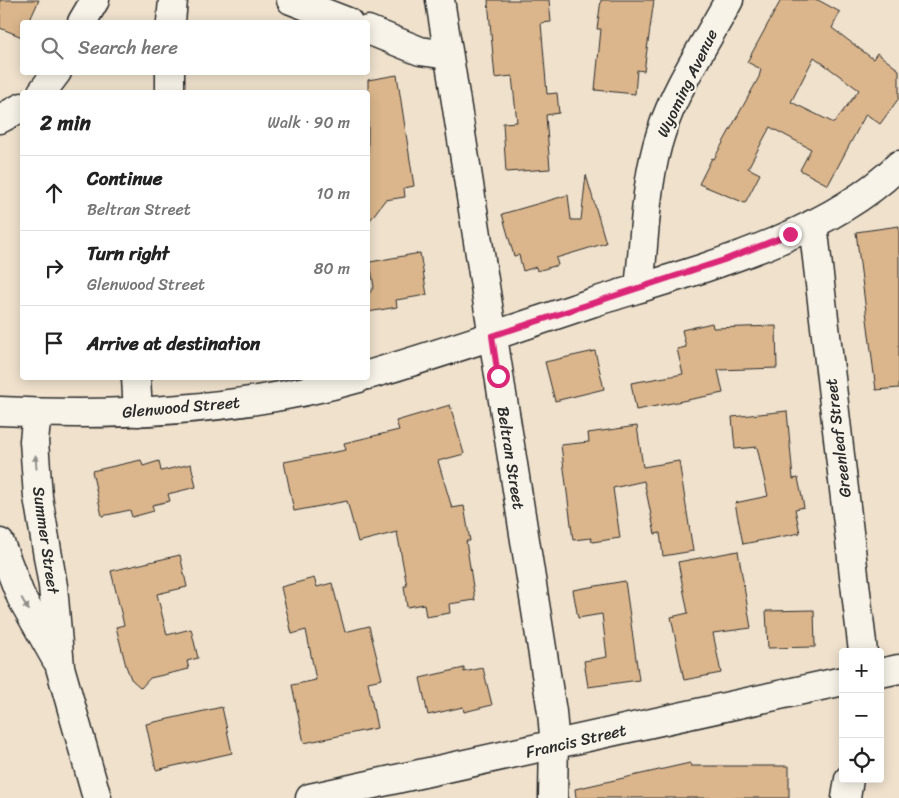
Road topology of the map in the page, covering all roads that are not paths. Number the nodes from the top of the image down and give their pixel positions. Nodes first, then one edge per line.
1 (95, 0) edge
2 (173, 0) edge
3 (292, 0) edge
4 (440, 0) edge
5 (728, 0) edge
6 (83, 20) edge
7 (171, 20) edge
8 (343, 20) edge
9 (370, 31) edge
10 (448, 55) junction
11 (55, 75) edge
12 (170, 75) edge
13 (44, 90) edge
14 (170, 90) edge
15 (20, 108) edge
16 (0, 119) edge
17 (899, 164) edge
18 (813, 224) junction
19 (639, 288) junction
20 (492, 336) junction
21 (370, 374) edge
22 (136, 380) edge
23 (349, 380) edge
24 (0, 412) edge
25 (138, 412) junction
26 (37, 413) junction
27 (0, 542) edge
28 (863, 648) edge
29 (60, 667) junction
30 (899, 669) edge
31 (884, 672) edge
32 (839, 682) edge
33 (554, 746) junction
34 (848, 783) edge
35 (97, 798) edge
36 (310, 798) edge
37 (553, 798) edge
38 (846, 798) edge

1 - 6 street
2 - 7 street
3 - 8 street
4 - 10 street, Beltran Street
5 - 19 street, Wyoming Avenue
9 - 10 street
10 - 20 street, Beltran Street
11 - 13 street
12 - 14 street
15 - 16 street
17 - 18 street
18 - 19 street
18 - 28 street, Greenleaf Street
19 - 20 street
20 - 21 street
20 - 33 street, Beltran Street
22 - 25 street
23 - 25 street, Glenwood Street
24 - 26 street, Glenwood Street
25 - 26 street, Glenwood Street
29 -> 26 street, Summer Street
27 -> 29 street, Summer Street
29 - 35 street, Summer Street
30 - 31 street
32 - 33 street, Francis Street
33 - 36 street, Francis Street
33 - 37 street, Beltran Street
34 - 38 street

